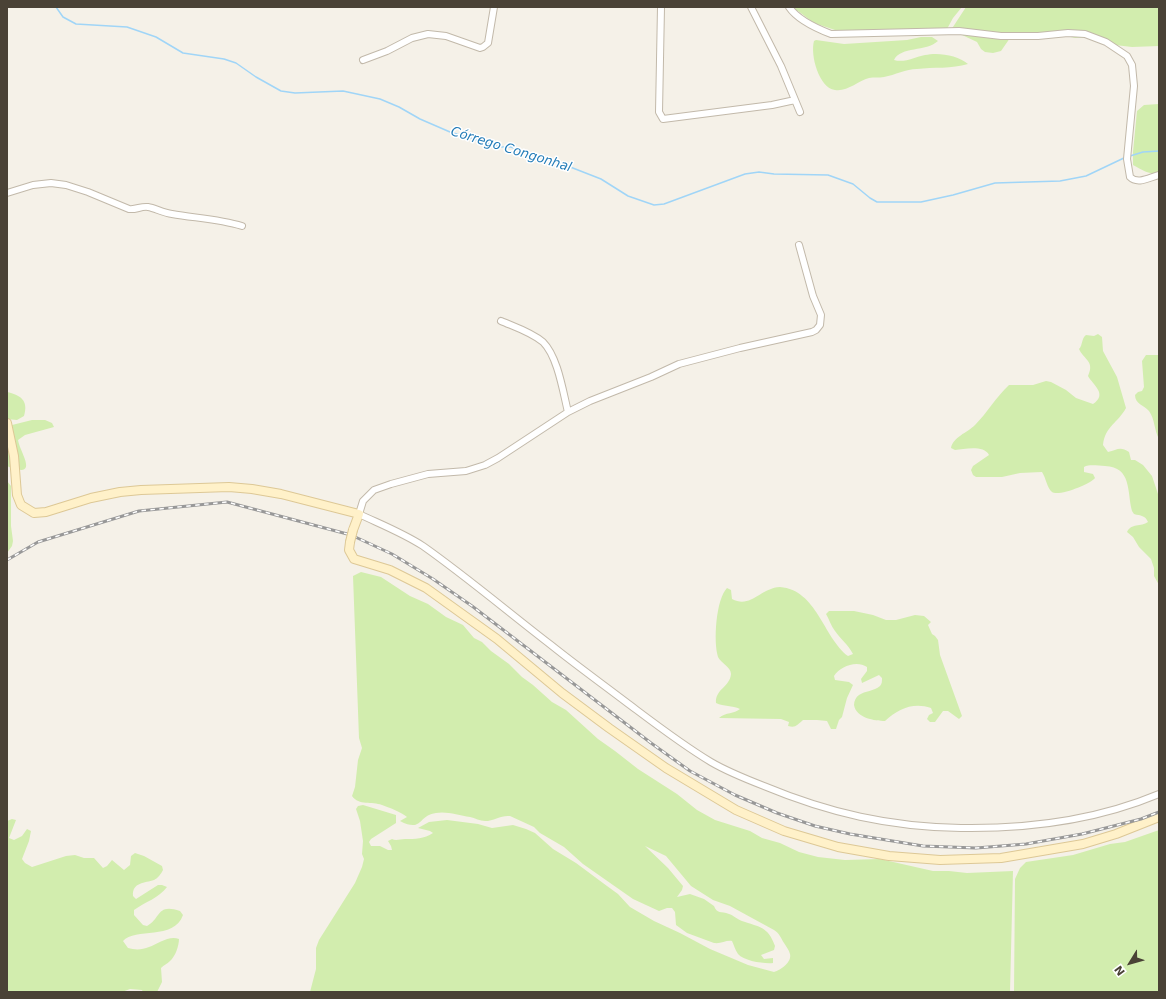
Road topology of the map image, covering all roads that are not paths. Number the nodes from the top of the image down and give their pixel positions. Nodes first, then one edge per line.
1 (494, 7) edge
2 (661, 7) edge
3 (751, 7) edge
4 (789, 7) edge
5 (363, 60) dead end
6 (795, 100) junction
7 (800, 112) dead end
8 (1159, 175) edge
9 (7, 193) edge
10 (242, 226) dead end
11 (799, 245) dead end
12 (501, 321) dead end
13 (568, 412) junction
14 (7, 423) edge
15 (359, 514) junction
16 (1159, 794) edge
17 (1159, 818) edge

1 - 5 street
2 - 6 street
3 - 6 street
4 - 8 street
6 - 7 street
9 - 10 street
11 - 13 street
12 - 13 street
13 - 15 street
14 - 15 street
15 - 16 street
15 - 17 street, bridge

